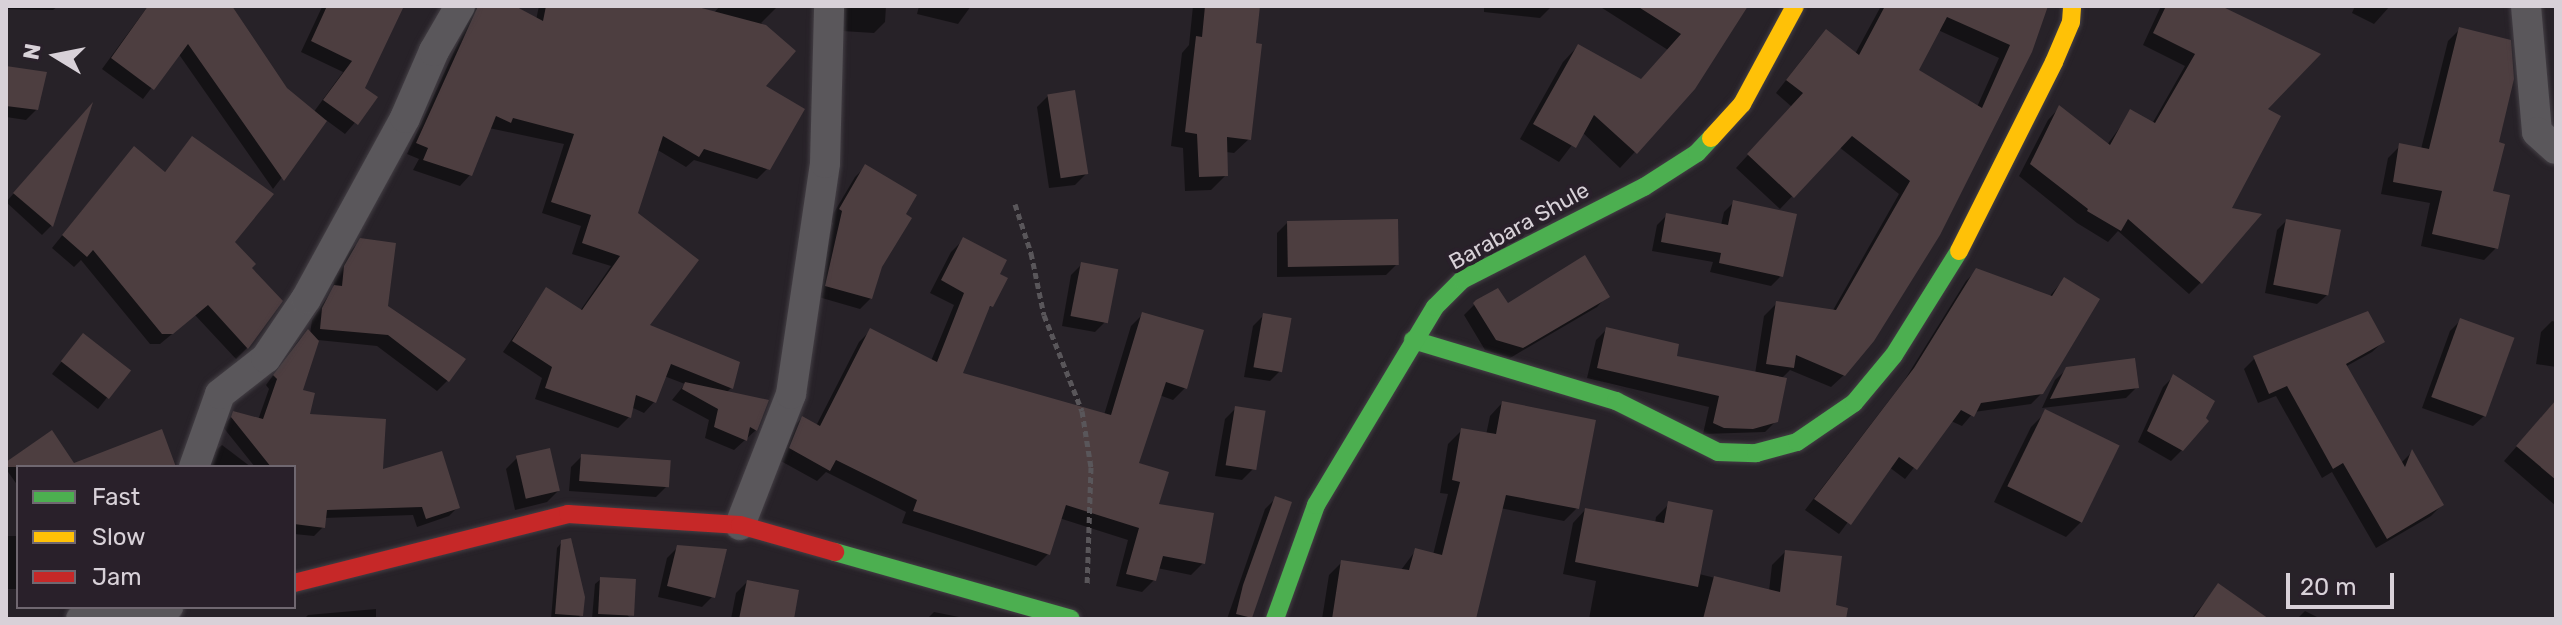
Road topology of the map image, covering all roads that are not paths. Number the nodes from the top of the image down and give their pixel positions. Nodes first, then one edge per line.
1 (460, 6) edge
2 (829, 6) edge
3 (1795, 6) edge
4 (2072, 6) edge
5 (2526, 6) edge
6 (2556, 149) edge
7 (1413, 340) junction
8 (195, 465) edge
9 (740, 525) junction
10 (296, 582) edge
11 (154, 609) edge
12 (1054, 617) edge
13 (81, 619) edge
14 (1275, 619) edge

1 - 8 street
2 - 9 street
3 - 7 street, Barabara Shule
4 - 7 street
5 - 6 street
7 - 14 street, Barabara Shule
9 - 10 street
9 - 12 street
11 - 13 street

